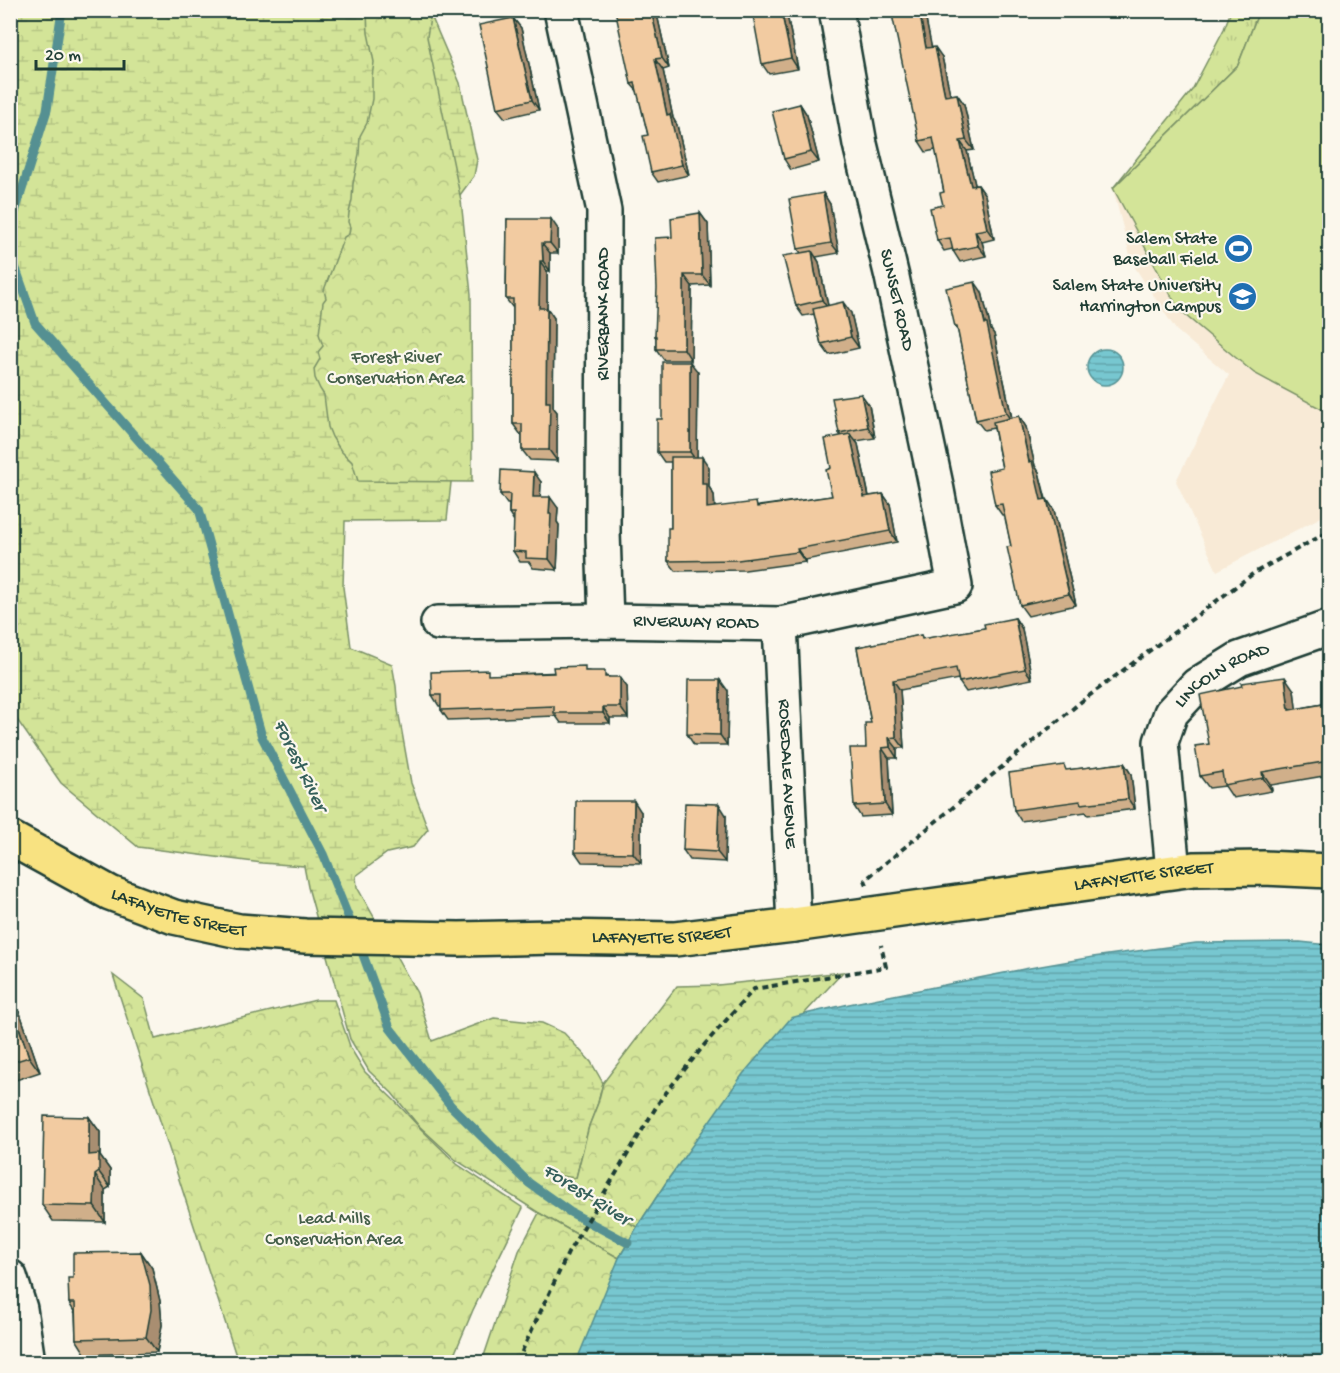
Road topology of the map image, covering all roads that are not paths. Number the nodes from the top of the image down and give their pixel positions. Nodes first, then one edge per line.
1 (561, 10) edge
2 (836, 10) edge
3 (950, 586) joint
4 (606, 621) junction
5 (438, 623) dead end
6 (780, 624) junction
7 (1329, 627) edge
8 (10, 838) edge
9 (1173, 871) junction
10 (1329, 872) edge
11 (794, 925) junction
12 (10, 1277) edge
13 (28, 1362) edge

1 - 4 street, RIVERBANK ROAD
2 - 3 street, SUNSET ROAD
3 - 6 street, RIVERWAY ROAD
4 - 5 street, RIVERWAY ROAD
4 - 6 street, RIVERWAY ROAD
6 - 11 street, ROSEDALE AVENUE
7 - 9 street, LINCOLN ROAD
8 - 11 main road, LAFAYETTE STREET
9 - 10 main road, LAFAYETTE STREET
9 - 11 main road, LAFAYETTE STREET
12 - 13 street

